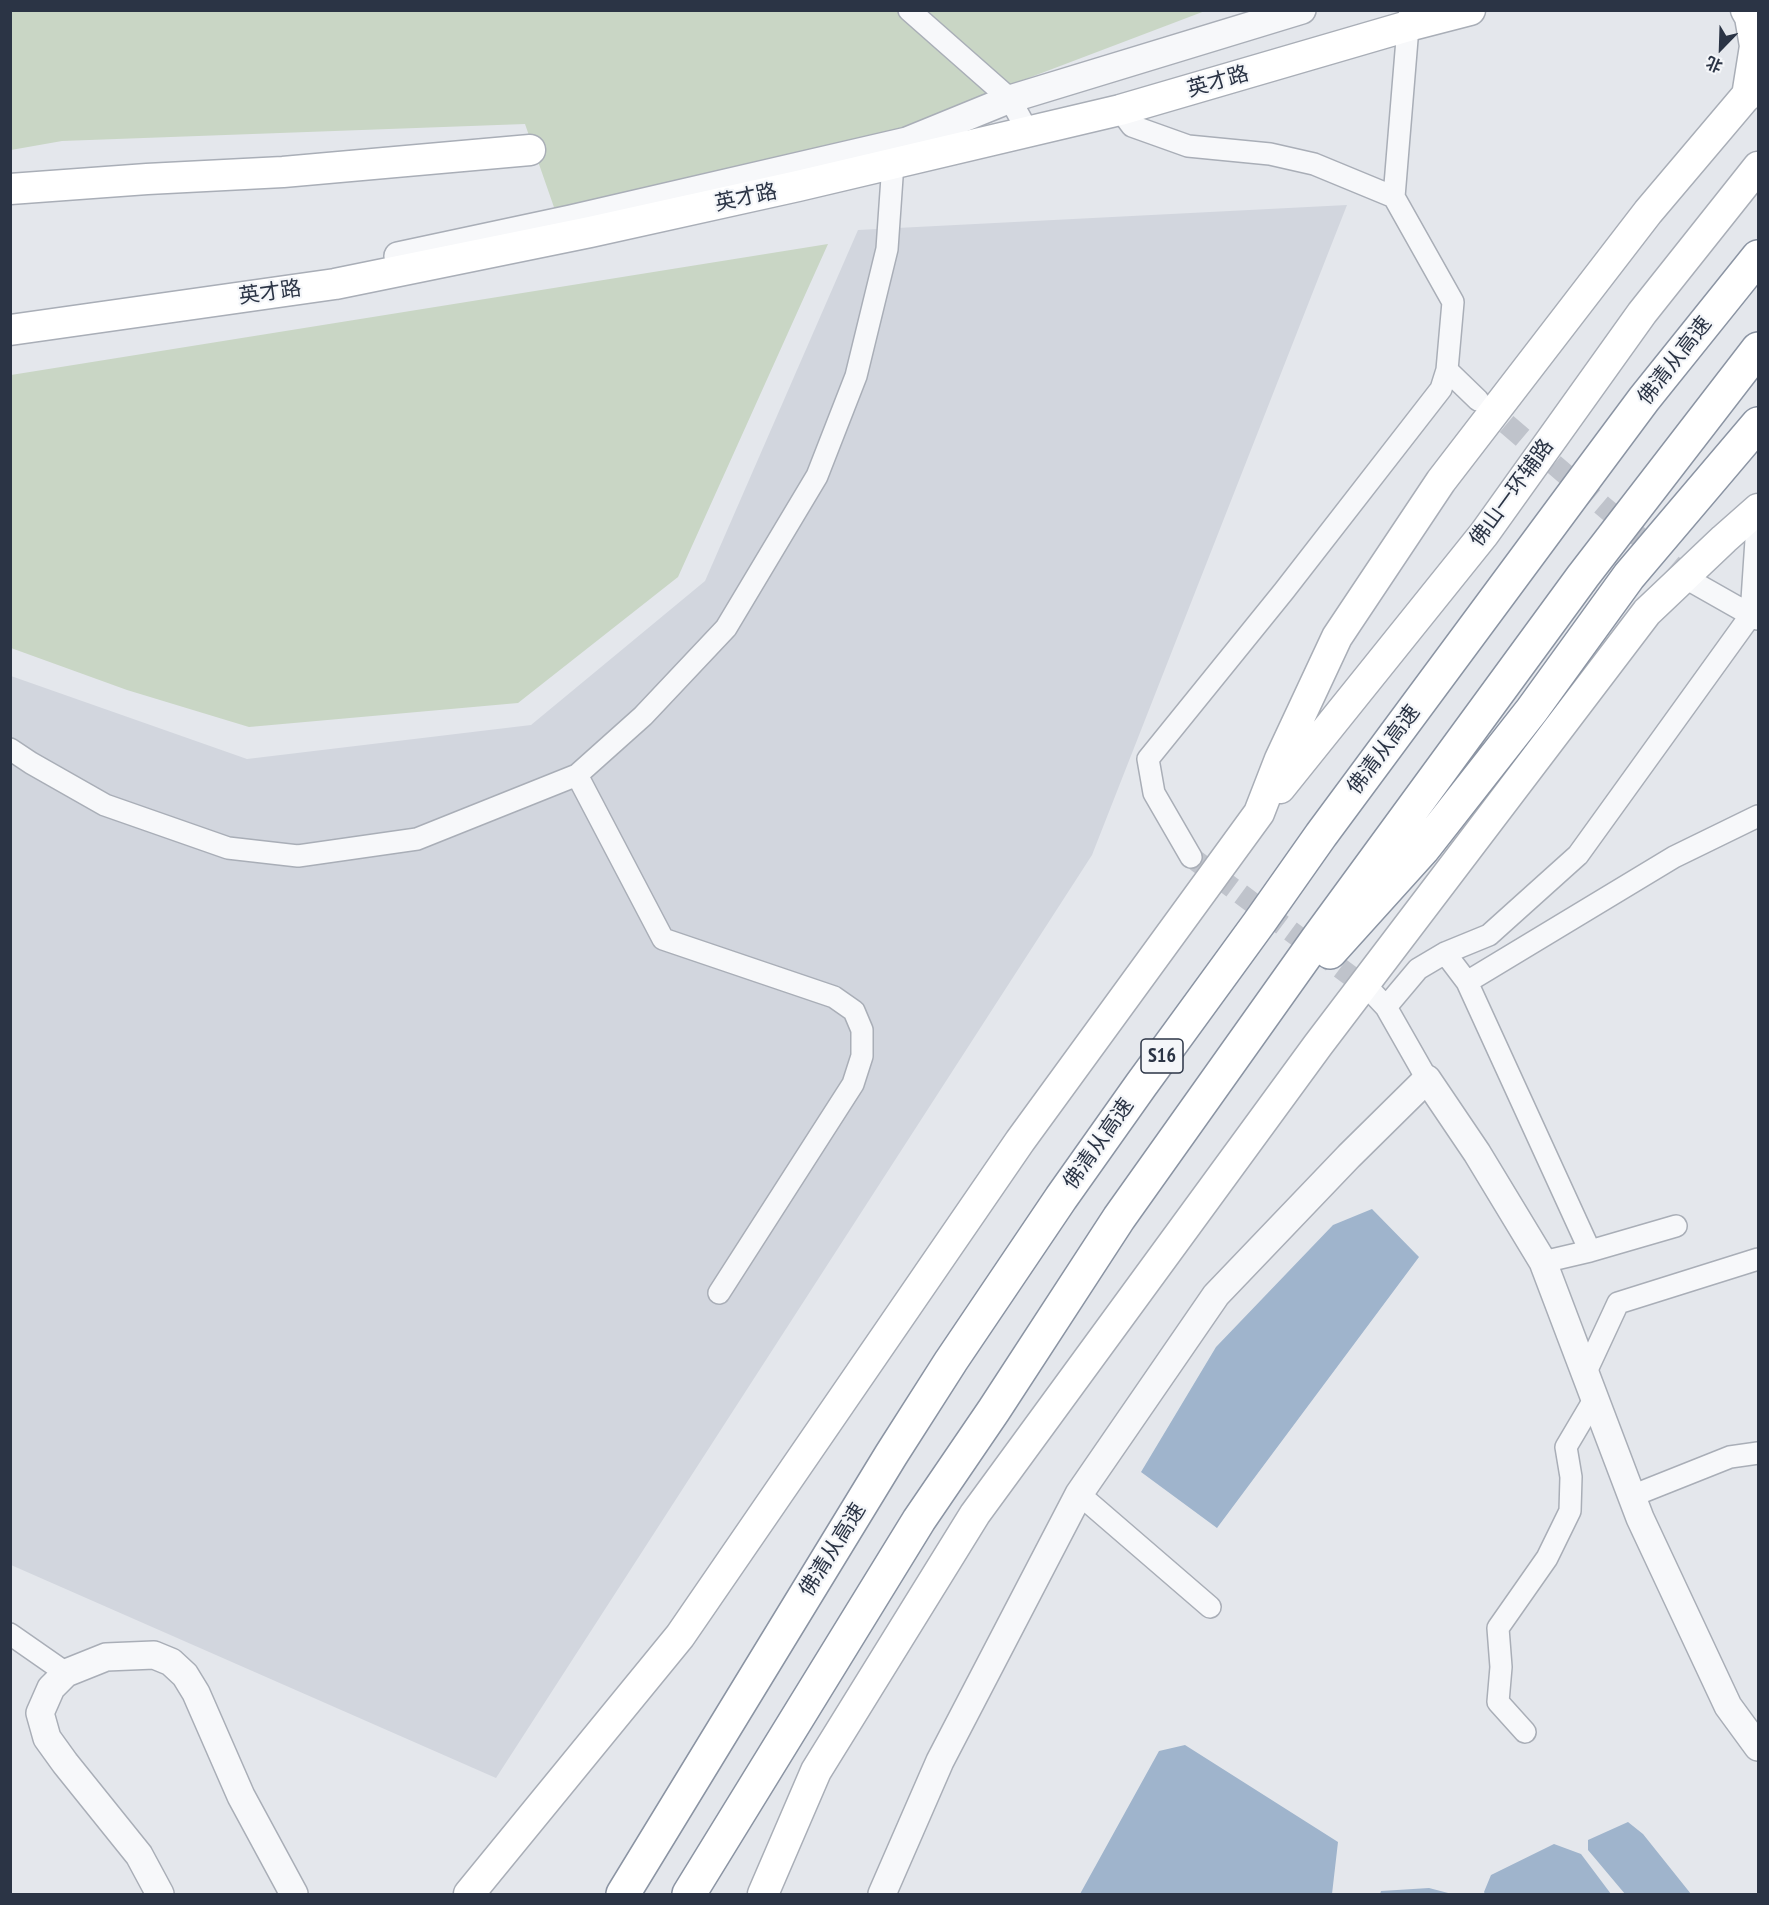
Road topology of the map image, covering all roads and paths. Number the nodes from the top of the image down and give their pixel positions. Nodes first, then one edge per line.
1 (909, 10) edge
2 (1302, 10) edge
3 (1470, 10) edge
4 (1746, 10) edge
5 (1409, 18) edge
6 (1753, 89) edge
7 (1010, 99) junction
8 (1120, 110) junction
9 (1028, 132) junction
10 (530, 150) dead end
11 (893, 163) junction
12 (1758, 167) edge
13 (10, 189) edge
14 (1394, 196) junction
15 (1758, 256) edge
16 (10, 319) edge
17 (10, 330) edge
18 (1758, 349) edge
19 (1447, 370) junction
20 (1478, 400) tunnel mouth
21 (1758, 424) edge
22 (1758, 509) edge
23 (1691, 581) tunnel mouth
24 (1755, 617) edge
25 (10, 749) edge
26 (578, 775) junction
27 (1259, 813) junction
28 (1758, 816) edge
29 (1191, 857) tunnel mouth
30 (1446, 953) junction
31 (1467, 982) junction
32 (1371, 991) tunnel mouth
33 (1386, 1007) junction
34 (1240, 1047) junction
35 (1427, 1079) junction
36 (1676, 1226) dead end
37 (1590, 1251) junction
38 (1758, 1259) edge
39 (1543, 1262) junction
40 (719, 1293) dead end
41 (1590, 1386) junction
42 (1758, 1453) edge
43 (1079, 1494) junction
44 (1632, 1496) junction
45 (1210, 1607) dead end
46 (10, 1634) edge
47 (66, 1673) junction
48 (1525, 1732) dead end
49 (1758, 1747) edge
50 (160, 1894) edge
51 (294, 1894) edge
52 (469, 1894) edge
53 (623, 1894) edge
54 (689, 1894) edge
55 (763, 1894) edge
56 (882, 1894) edge

1 - 7 street
2 - 7 street, 英才路
3 - 5 main road, 英才路
4 - 6 main road
5 - 8 main road, 英才路
5 - 14 street
6 - 27 main road
7 - 9 street
7 - 16 street, 英才路
8 - 9 main road, 英才路
8 - 14 street
9 - 11 main road, 英才路
10 - 13 main road
11 - 17 main road, 英才路
11 - 26 street
12 - 27 main road, 佛山一环辅路
14 - 19 street
15 - 53 highway, 佛清从高速 / S16
18 - 34 highway, S16
19 - 20 street
19 - 29 street
21 - 34 highway
22 - 24 street
22 - 55 main road
23 - 24 street
24 - 30 street
25 - 26 street
26 - 40 street
27 - 52 main road
28 - 31 street
30 - 31 street
30 - 33 street
31 - 37 street
32 - 33 street
33 - 35 street
34 - 54 highway, S16
35 - 39 street
35 - 43 street
36 - 37 street
37 - 39 street
38 - 41 street
39 - 41 street
41 - 44 street
41 - 48 street
42 - 44 street
43 - 45 street
43 - 56 street
44 - 49 street
46 - 47 street
47 - 50 street
47 - 51 street

